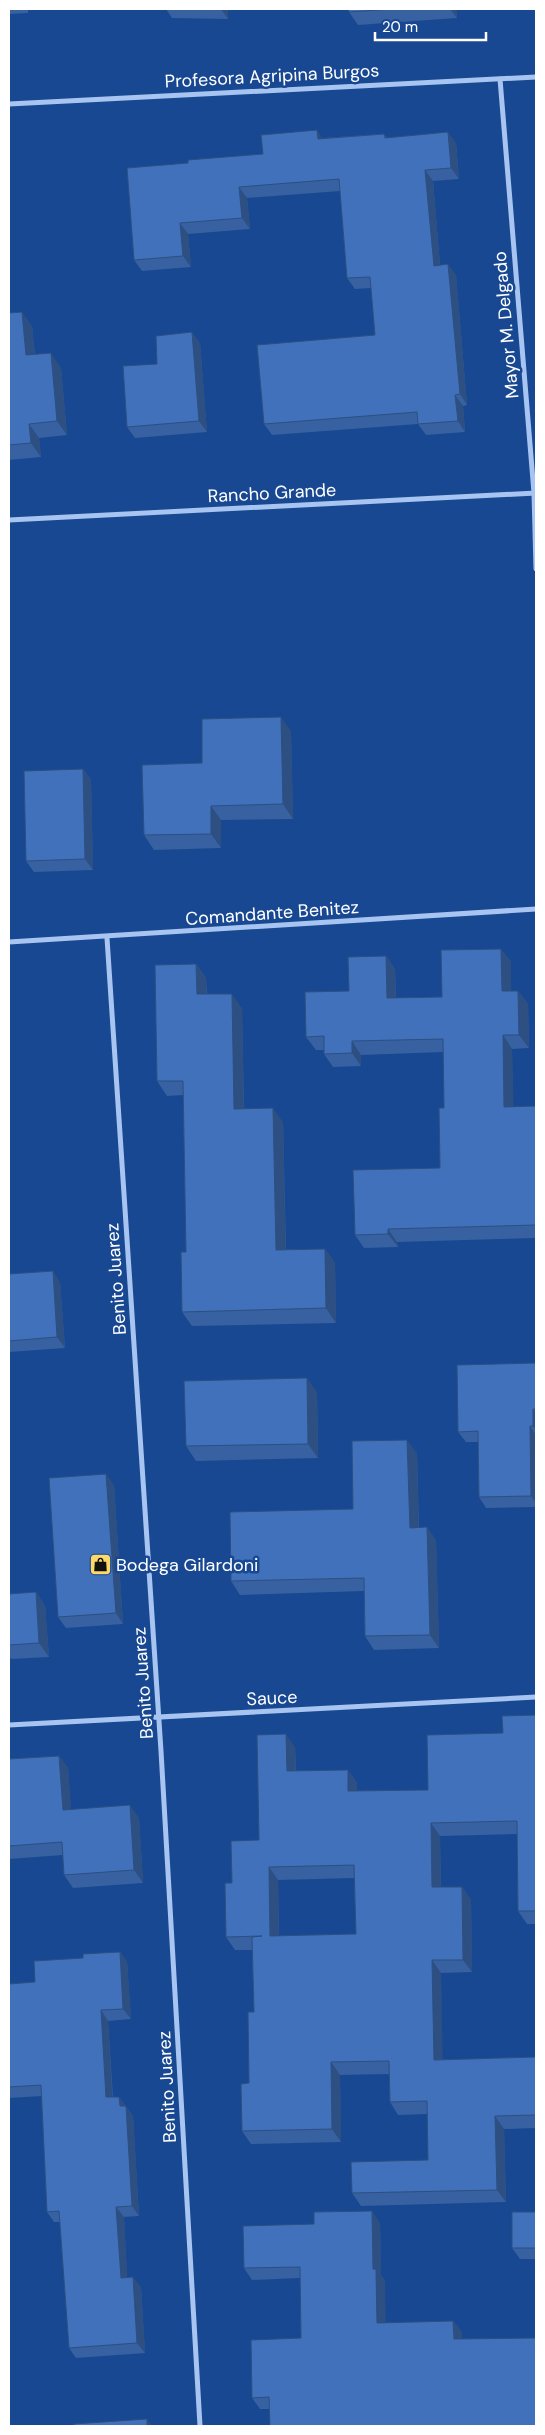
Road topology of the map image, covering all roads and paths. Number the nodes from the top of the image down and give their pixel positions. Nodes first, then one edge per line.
1 (536, 77) edge
2 (500, 78) junction
3 (9, 104) edge
4 (535, 493) edge
5 (9, 520) edge
6 (536, 569) edge
7 (536, 909) edge
8 (107, 938) junction
9 (9, 942) edge
10 (536, 1697) edge
11 (159, 1717) junction
12 (9, 1725) edge
13 (200, 2426) edge

1 - 2 street, Profesora Agripina Burgos
2 - 3 street, Profesora Agripina Burgos
2 - 4 street, Mayor M. Delgado
4 - 5 street, Rancho Grande
4 - 6 street, Mayor M. Delgado
7 - 8 street, Comandante Benitez
8 - 9 street, Comandante Benitez
8 - 11 street, Benito Juarez
10 - 11 street, Sauce
11 - 12 street, Sauce
11 - 13 street, Benito Juarez

